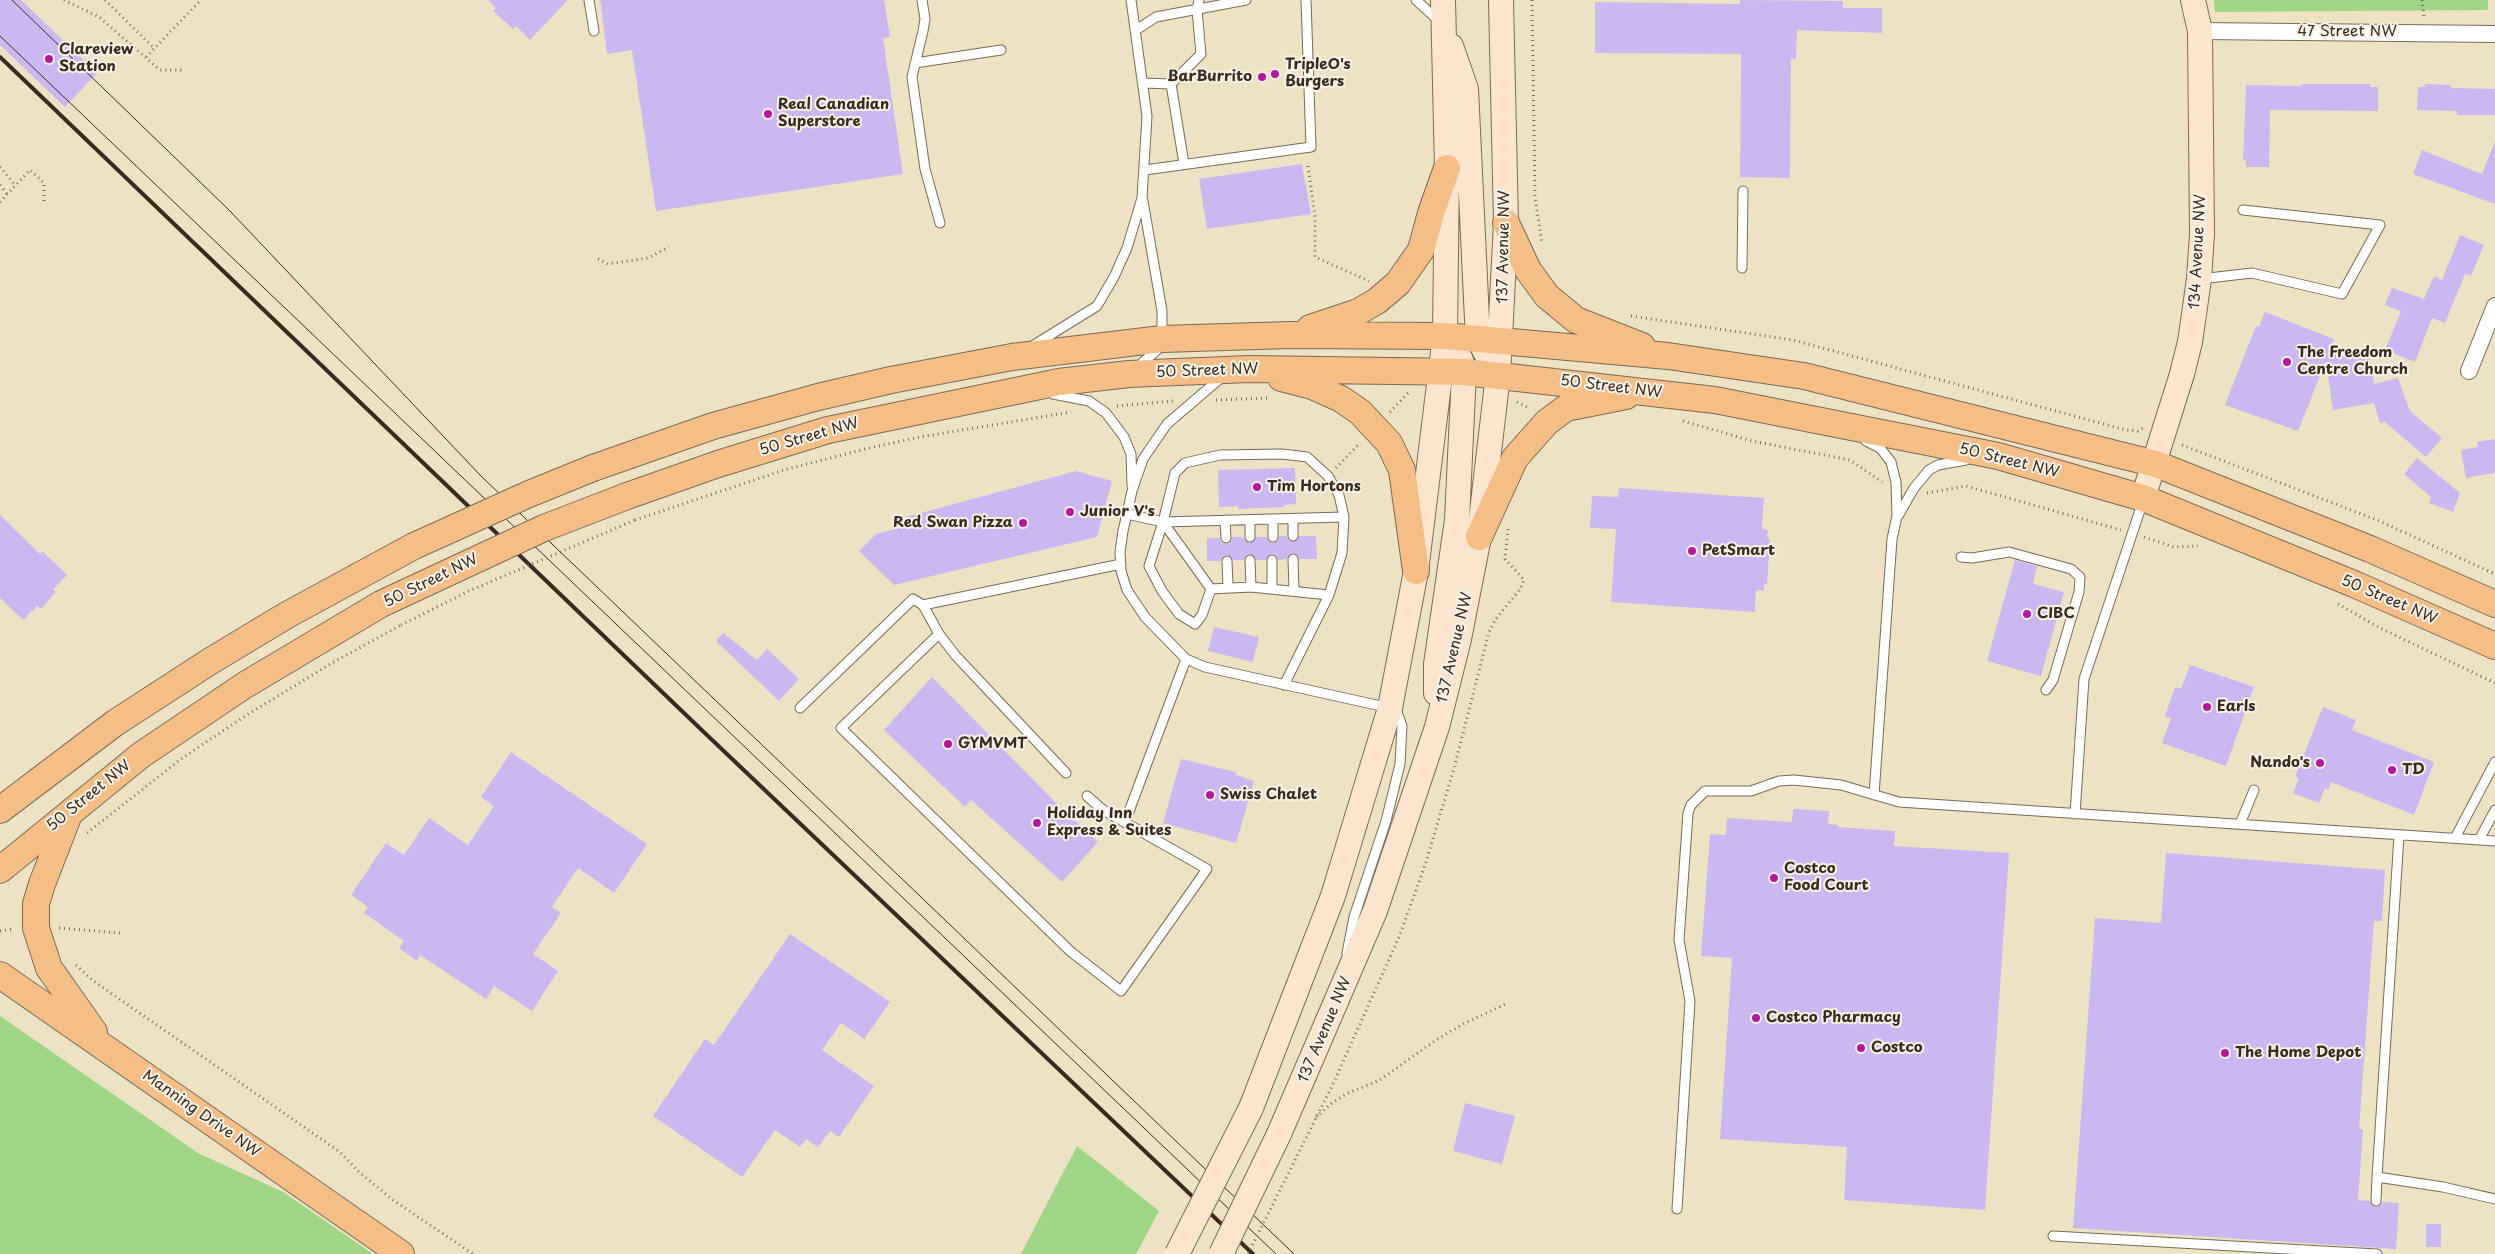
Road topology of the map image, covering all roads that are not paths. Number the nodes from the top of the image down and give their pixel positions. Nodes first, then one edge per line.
1 (590, 0) edge
2 (922, 0) edge
3 (1131, 0) edge
4 (1198, 0) edge
5 (1246, 0) edge
6 (1306, 0) edge
7 (1416, 0) edge
8 (1443, 0) edge
9 (1501, 0) edge
10 (2193, 0) edge
11 (1196, 10) junction
12 (1444, 26) junction
13 (1136, 30) junction
14 (594, 31) dead end
15 (2200, 31) junction
16 (2495, 34) edge
17 (1001, 50) dead end
18 (915, 63) junction
19 (1144, 83) junction
20 (1172, 84) junction
21 (1184, 164) junction
22 (1447, 168) junction
23 (1144, 170) junction
24 (1743, 191) dead end
25 (1142, 198) junction
26 (2243, 210) dead end
27 (940, 223) dead end
28 (1506, 223) junction
29 (1742, 268) dead end
30 (2199, 279) junction
31 (2495, 306) edge
32 (1290, 335) junction
33 (1445, 336) junction
34 (1162, 339) junction
35 (1490, 341) junction
36 (1668, 356) junction
37 (1012, 357) junction
38 (1240, 370) junction
39 (1453, 371) junction
40 (2470, 371) dead end
41 (1129, 374) junction
42 (1498, 375) junction
43 (1649, 392) junction
44 (993, 394) junction
45 (1780, 412) junction
46 (1998, 456) junction
47 (2156, 464) junction
48 (1132, 491) junction
49 (2144, 498) junction
50 (1127, 514) junction
51 (1897, 516) junction
52 (1344, 517) junction
53 (1293, 518) junction
54 (1273, 519) junction
55 (1225, 520) junction
56 (1250, 520) junction
57 (1163, 522) junction
58 (1293, 536) dead end
59 (1250, 537) dead end
60 (1273, 537) dead end
61 (1479, 537) junction
62 (1226, 538) dead end
63 (1961, 557) dead end
64 (1293, 559) dead end
65 (1250, 560) dead end
66 (1272, 560) dead end
67 (1227, 561) dead end
68 (1121, 564) junction
69 (1416, 571) junction
70 (1228, 587) junction
71 (1251, 587) junction
72 (1211, 589) junction
73 (1272, 589) junction
74 (1294, 591) junction
75 (1329, 595) junction
76 (2495, 604) edge
77 (923, 605) junction
78 (939, 634) junction
79 (2495, 646) edge
80 (1186, 660) junction
81 (1284, 684) junction
82 (2046, 690) dead end
83 (800, 708) dead end
84 (1390, 708) junction
85 (1437, 727) junction
86 (2495, 762) edge
87 (1066, 773) dead end
88 (2254, 790) dead end
89 (1087, 796) dead end
90 (1874, 796) junction
91 (6, 804) edge
92 (2495, 810) edge
93 (70, 811) junction
94 (2075, 814) junction
95 (1126, 822) junction
96 (2240, 824) junction
97 (2399, 836) junction
98 (2455, 838) junction
99 (2479, 840) junction
100 (2495, 841) edge
101 (0, 870) edge
102 (0, 975) edge
103 (1339, 998) junction
104 (107, 1049) junction
105 (2377, 1177) junction
106 (2495, 1199) edge
107 (2376, 1202) dead end
108 (1677, 1209) dead end
109 (2053, 1236) dead end
110 (2374, 1252) edge
111 (401, 1254) edge
112 (1177, 1254) edge
113 (1221, 1254) edge

1 - 14 lane
2 - 18 lane
3 - 13 lane
4 - 11 lane
5 - 11 lane
6 - 21 lane
7 - 12 lane
8 - 12 main road
9 - 28 main road, 137 Avenue NW
10 - 15 main road, 134 Avenue NW
11 - 13 lane
11 - 20 lane
12 - 22 main road
12 - 35 main road
13 - 19 lane
15 - 16 street, 47 Street NW
15 - 30 main road, 134 Avenue NW
17 - 18 lane
18 - 27 lane
19 - 20 lane
19 - 23 lane
20 - 21 lane
21 - 23 lane
22 - 32 main road
22 - 33 main road
23 - 25 lane
24 - 29 lane
25 - 34 lane
25 - 37 lane
26 - 30 lane
28 - 35 main road, 137 Avenue NW
28 - 36 main road
30 - 47 main road, 134 Avenue NW
31 - 40 street
32 - 33 main road
32 - 34 main road
33 - 35 main road
33 - 39 main road
34 - 37 main road
34 - 41 lane
35 - 36 main road
35 - 42 main road, 137 Avenue NW
36 - 47 main road
37 - 91 main road, bridge
38 - 39 main road, 50 Street NW
38 - 41 main road, 50 Street NW
38 - 48 lane
38 - 69 main road
39 - 42 main road, 50 Street NW
39 - 69 main road
39 - 85 main road
41 - 44 main road, 50 Street NW
42 - 43 main road, 50 Street NW
42 - 61 main road, 137 Avenue NW
43 - 45 main road, 50 Street NW
43 - 61 main road
44 - 48 lane
44 - 93 main road, 50 Street NW, bridge
45 - 46 main road, 50 Street NW
45 - 51 lane
46 - 49 main road, 50 Street NW
46 - 51 lane
47 - 49 main road, 134 Avenue NW
47 - 76 main road
48 - 50 lane
49 - 79 main road, 50 Street NW
49 - 94 lane
50 - 57 lane
50 - 68 lane
51 - 90 lane
52 - 53 lane
52 - 57 lane
52 - 75 lane
53 - 54 lane
53 - 58 lane
54 - 56 lane
54 - 60 lane
55 - 56 lane
55 - 57 lane
55 - 62 lane
56 - 59 lane
57 - 72 lane
57 - 72 lane
61 - 85 main road, 137 Avenue NW
63 - 82 lane
64 - 74 lane
65 - 71 lane
66 - 73 lane
67 - 70 lane
68 - 77 lane
68 - 80 lane
69 - 84 main road
70 - 71 lane
70 - 72 lane
71 - 73 lane
73 - 74 lane
74 - 75 lane
75 - 81 lane
77 - 78 lane
77 - 83 lane
78 - 87 lane
78 - 95 lane
80 - 81 lane
80 - 95 lane
81 - 84 lane
84 - 103 lane
84 - 112 main road, bridge
85 - 103 main road, 137 Avenue NW
86 - 98 lane
88 - 96 lane
89 - 95 lane
90 - 94 lane
90 - 108 lane
92 - 99 lane
93 - 101 main road, 50 Street NW
93 - 104 main road
94 - 96 lane
96 - 97 lane
97 - 98 lane
97 - 105 lane
98 - 99 lane
99 - 100 lane
102 - 104 main road, Manning Drive NW
103 - 113 main road, 137 Avenue NW, bridge
104 - 111 main road, Manning Drive NW
105 - 106 lane
105 - 107 lane
109 - 110 lane

